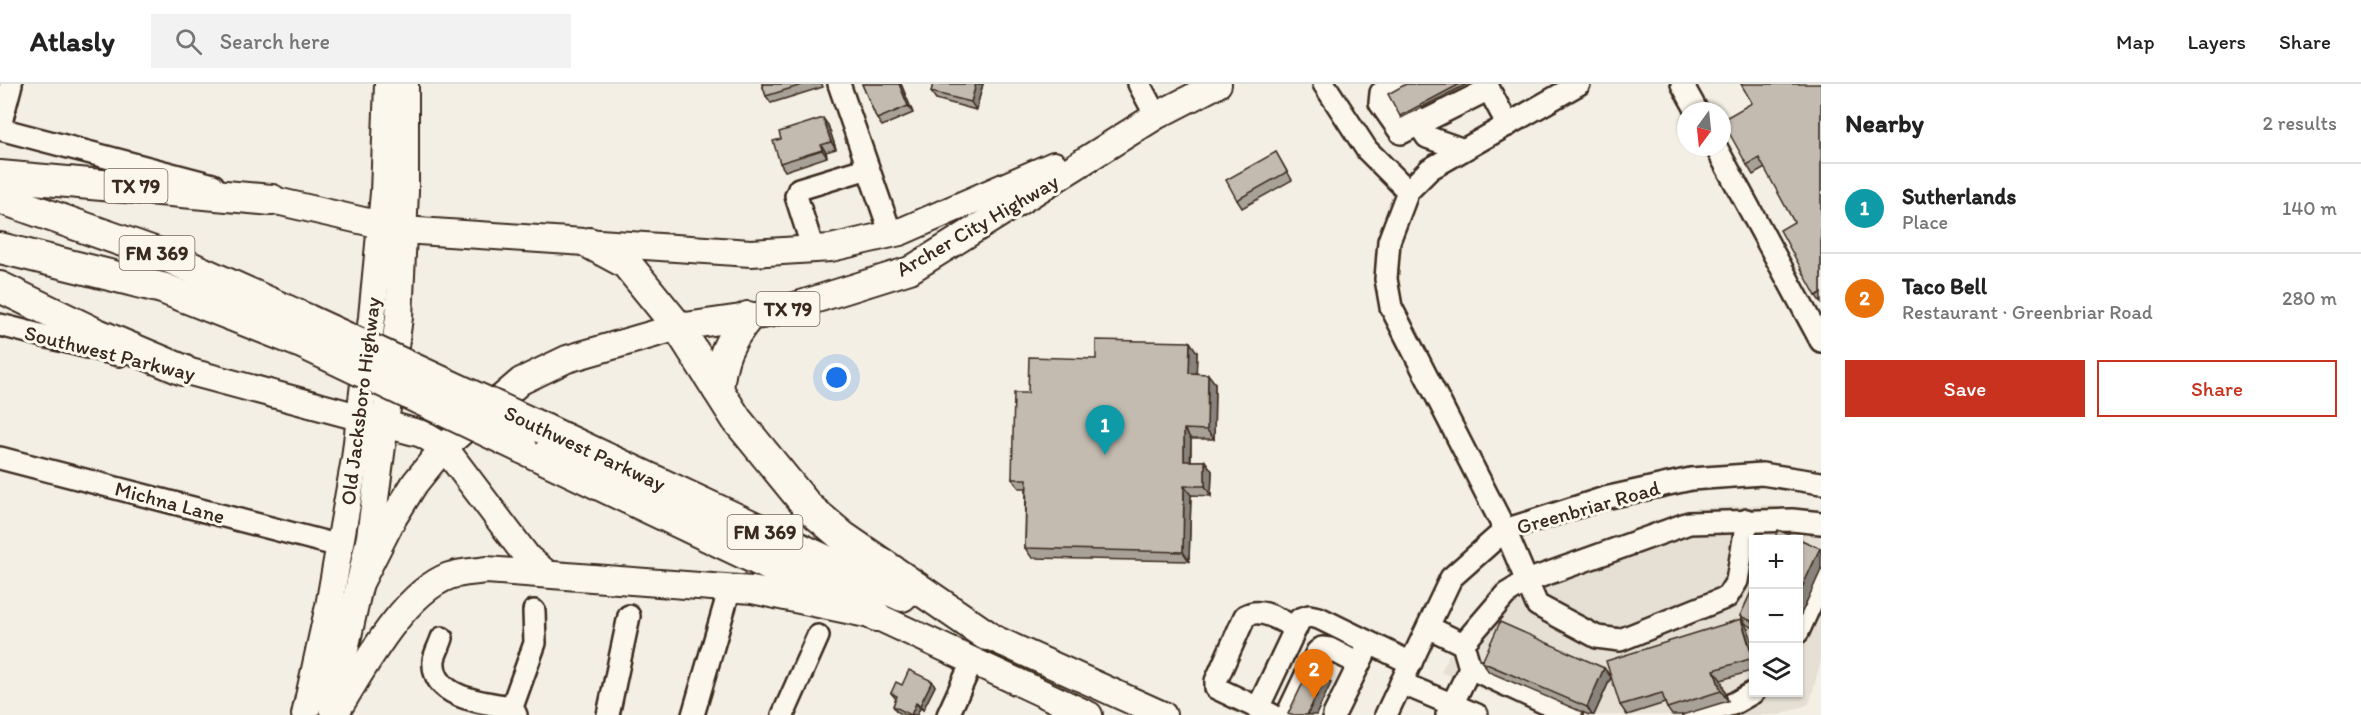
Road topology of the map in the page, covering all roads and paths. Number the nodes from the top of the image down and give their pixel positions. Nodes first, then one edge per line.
1 (11, 84) edge
2 (388, 84) edge
3 (405, 84) edge
4 (839, 84) edge
5 (1139, 84) edge
6 (1218, 84) edge
7 (1324, 84) edge
8 (1578, 84) edge
9 (1682, 84) edge
10 (1398, 86) edge
11 (1488, 86) edge
12 (1692, 102) edge
13 (1156, 116) junction
14 (1423, 120) junction
15 (1508, 125) junction
16 (0, 128) edge
17 (1124, 136) junction
18 (1461, 149) junction
19 (1721, 156) edge
20 (868, 168) junction
21 (1430, 169) junction
22 (0, 176) edge
23 (1408, 191) junction
24 (0, 198) edge
25 (272, 200) junction
26 (392, 228) junction
27 (891, 234) junction
28 (589, 243) junction
29 (0, 248) edge
30 (813, 249) junction
31 (0, 287) edge
32 (748, 317) junction
33 (0, 325) edge
34 (678, 327) junction
35 (305, 332) junction
36 (1821, 341) edge
37 (183, 370) junction
38 (718, 390) junction
39 (360, 419) junction
40 (386, 425) junction
41 (533, 439) junction
42 (444, 447) junction
43 (0, 458) edge
44 (1821, 483) edge
45 (1747, 520) junction
46 (1821, 523) edge
47 (1505, 530) junction
48 (340, 546) junction
49 (546, 573) junction
50 (1527, 581) junction
51 (1821, 581) edge
52 (360, 584) junction
53 (730, 588) junction
54 (534, 611) dead end
55 (629, 616) dead end
56 (876, 616) junction
57 (1803, 621) edge
58 (1428, 627) junction
59 (1296, 628) junction
60 (818, 636) dead end
61 (442, 638) dead end
62 (1370, 643) junction
63 (1463, 644) junction
64 (980, 648) junction
65 (1411, 663) junction
66 (1359, 664) junction
67 (1470, 668) junction
68 (1401, 683) junction
69 (1749, 695) edge
70 (1450, 710) edge
71 (514, 711) edge
72 (1265, 712) edge
73 (1157, 714) edge
74 (305, 715) edge
75 (332, 715) edge
76 (608, 715) edge
77 (693, 715) edge
78 (783, 715) edge
79 (948, 715) edge
80 (1089, 715) edge
81 (1287, 715) edge
82 (1334, 715) edge
83 (1386, 715) edge
84 (1476, 715) edge
85 (1571, 715) edge
86 (1694, 715) edge

1 - 16 street
2 - 26 main road, Old Jacksboro Highway
3 - 26 main road, Old Jacksboro Highway
4 - 20 street
5 - 13 street
6 - 13 main road, Archer City Highway / TX 79
7 - 23 street
8 - 15 street
9 - 12 street
10 - 14 street
11 - 14 street
11 - 15 street
13 - 17 main road, Archer City Highway / TX 79
14 - 18 street
14 - 21 street
15 - 18 street
16 - 25 street
17 - 27 main road, Archer City Highway / TX 79
17 - 32 main road, Archer City Highway / TX 79
18 - 21 street
19 - 36 street
20 - 27 street
20 - 30 street
21 - 23 street
22 - 25 highway, TX 79
23 - 47 street
24 - 35 highway, Southwest Parkway / FM 369
25 - 26 main road, TX 79
26 - 28 main road, Archer City Highway / TX 79
26 - 39 main road, Old Jacksboro Highway
26 - 40 main road, Old Jacksboro Highway
27 - 30 main road, Archer City Highway / TX 79
28 - 30 main road, Archer City Highway / TX 79
28 - 34 highway
29 - 35 highway, Southwest Parkway / FM 369
31 - 37 highway
32 - 34 main road, Archer City Highway / TX 79
32 - 38 highway
33 - 37 street, Southwest Parkway
34 - 38 highway
34 - 42 main road, Archer City Highway / TX 79
35 - 41 highway, Southwest Parkway / FM 369, bridge
37 - 39 main road, Southwest Parkway
38 - 64 highway
39 - 40 main road, Southwest Parkway
39 - 48 main road, Old Jacksboro Highway
40 - 42 main road, Southwest Parkway
40 - 52 main road, Old Jacksboro Highway
41 - 56 highway, Southwest Parkway / FM 369
41 - 64 highway, Southwest Parkway / FM 369
42 - 49 main road, Southwest Parkway
42 - 52 main road, Archer City Highway / TX 79
43 - 48 street, Michna Lane
44 - 47 street, Greenbriar Road
45 - 46 street
45 - 50 street
45 - 50 street
47 - 50 street
47 - 58 street, Greenbriar Road
48 - 74 main road, Old Jacksboro Highway
49 - 53 main road
49 - 75 main road
50 - 63 street
51 - 57 street
52 - 75 main road, Old Jacksboro Highway
53 - 56 main road
53 - 77 street
54 - 71 street
55 - 76 street
56 - 64 main road, Southwest Parkway / FM 369
58 - 63 street
58 - 65 street, Greenbriar Road
59 - 62 street
59 - 72 street
59 - 72 street
60 - 78 street
61 - 71 street
62 - 65 street
62 - 66 street
63 - 67 street
64 - 73 main road, Southwest Parkway / FM 369
64 - 79 street
64 - 80 main road, Southwest Parkway / FM 369
65 - 68 street, Greenbriar Road
66 - 81 street
66 - 82 street
67 - 70 street
67 - 85 street
68 - 70 street
68 - 83 street, Greenbriar Road
69 - 86 street
70 - 84 street

